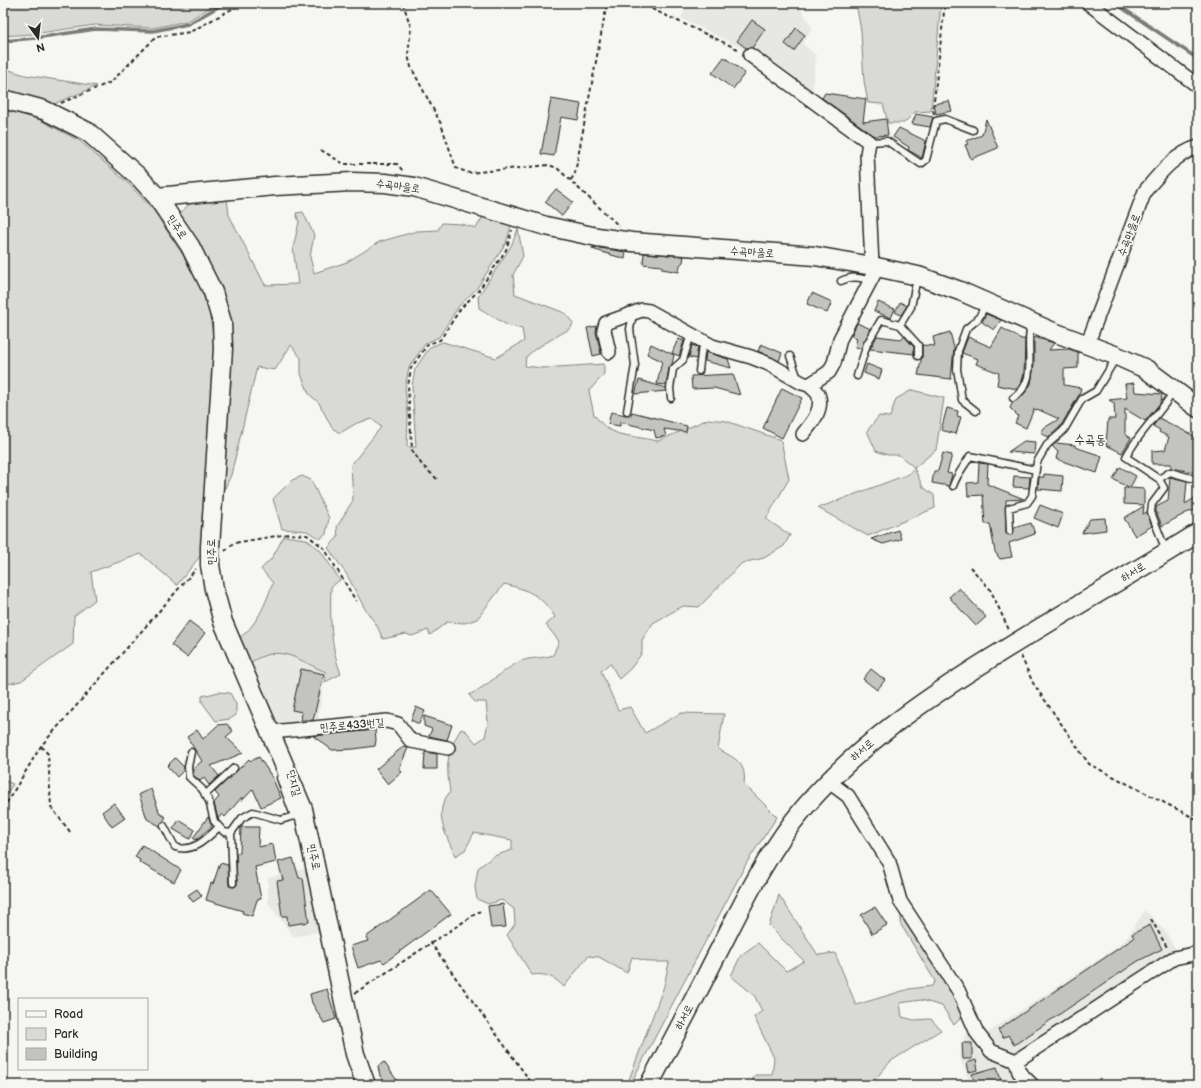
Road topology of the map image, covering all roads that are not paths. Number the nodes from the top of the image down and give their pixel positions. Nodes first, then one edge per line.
1 (1088, 3) edge
2 (750, 55) road end
3 (1198, 86) edge
4 (3, 99) edge
5 (972, 130) dead end
6 (869, 142) junction
7 (1198, 147) edge
8 (157, 197) junction
9 (871, 273) junction
10 (918, 276) junction
11 (841, 281) dead end
12 (987, 302) junction
13 (633, 312) junction
14 (1032, 322) junction
15 (900, 325) junction
16 (691, 334) junction
17 (705, 342) junction
18 (1087, 345) junction
19 (609, 352) dead end
20 (790, 356) dead end
21 (918, 356) dead end
22 (1117, 356) junction
23 (699, 371) dead end
24 (857, 376) dead end
25 (796, 380) junction
26 (809, 385) junction
27 (1175, 391) junction
28 (671, 398) dead end
29 (1014, 398) dead end
30 (1198, 408) edge
31 (627, 410) dead end
32 (976, 411) dead end
33 (804, 434) dead end
34 (1036, 470) junction
35 (1191, 478) dead end
36 (1159, 479) junction
37 (953, 486) dead end
38 (1010, 530) dead end
39 (1198, 533) edge
40 (1167, 552) junction
41 (271, 732) junction
42 (448, 748) dead end
43 (191, 752) dead end
44 (234, 768) dead end
45 (828, 781) junction
46 (206, 795) junction
47 (300, 818) junction
48 (164, 826) dead end
49 (219, 827) junction
50 (231, 833) junction
51 (233, 883) dead end
52 (1198, 953) edge
53 (1016, 1061) junction
54 (366, 1085) edge
55 (649, 1085) edge
56 (1032, 1085) edge

1 - 3 street
2 - 6 street
4 - 8 street, 민주로
5 - 6 lane
6 - 9 street
7 - 18 street, 수곡마을로
8 - 9 street, 수곡마을로
8 - 41 street, 민주로
9 - 10 street, 수곡마을로
9 - 11 lane
9 - 26 street
10 - 12 street, 수곡마을로
10 - 15 lane
12 - 14 street, 수곡마을로
12 - 32 lane
13 - 16 street
13 - 19 street
13 - 31 lane
14 - 18 street, 수곡마을로
14 - 29 lane
15 - 21 lane
15 - 24 lane
16 - 17 street
16 - 28 lane
17 - 23 lane
17 - 25 street
18 - 22 street, 수곡마을로
20 - 25 lane
22 - 27 street, 수곡마을로
22 - 34 lane
25 - 26 street
26 - 33 street
27 - 30 street, 수곡마을로
27 - 36 lane
34 - 37 lane
34 - 38 lane
35 - 36 lane
36 - 40 lane
39 - 40 street, 하서로
40 - 45 street, 하서로
41 - 42 street, 민주로433번길
41 - 47 street, 민주로
43 - 46 lane
44 - 46 lane
45 - 53 street
45 - 55 street, 하서로
46 - 49 lane
47 - 50 lane
47 - 54 street, 민주로
48 - 49 lane
49 - 50 lane
50 - 51 lane
52 - 53 street
53 - 56 street

